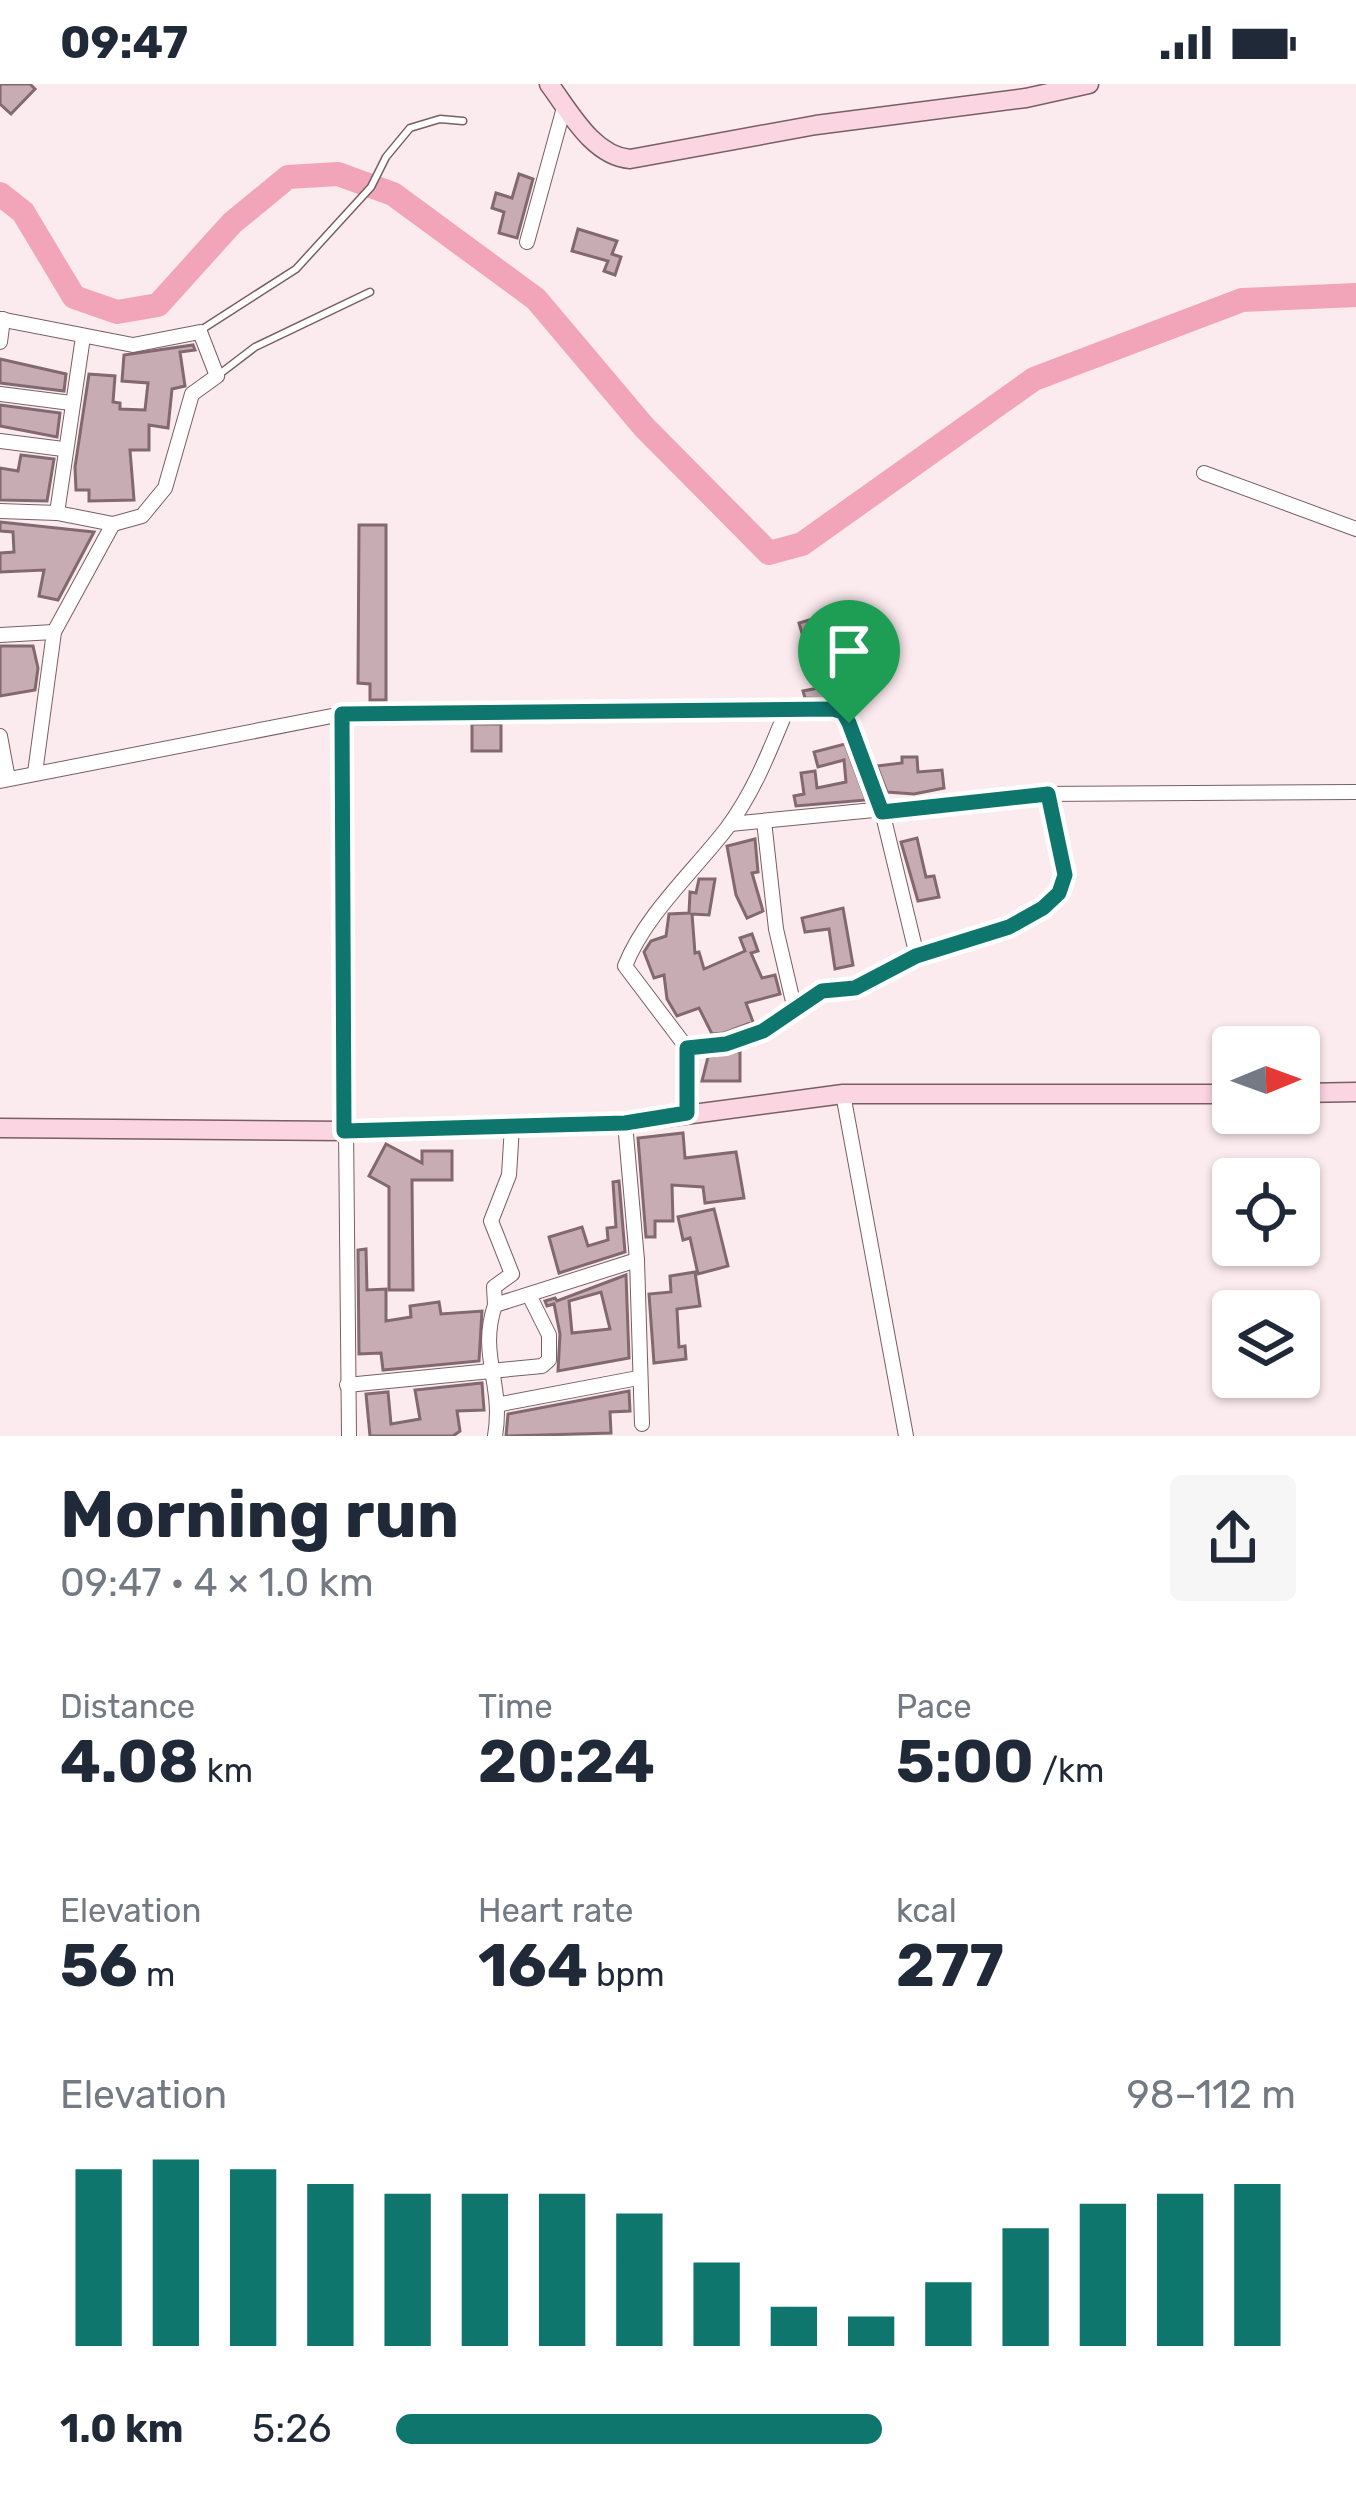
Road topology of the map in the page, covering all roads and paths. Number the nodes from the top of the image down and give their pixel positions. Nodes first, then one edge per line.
1 (549, 84) edge
2 (1089, 84) edge
3 (565, 104) junction
4 (463, 121) dead end
5 (527, 242) dead end
6 (370, 292) dead end
7 (2, 319) edge
8 (200, 332) junction
9 (83, 337) junction
10 (0, 342) edge
11 (217, 376) junction
12 (0, 394) edge
13 (71, 403) junction
14 (0, 441) edge
15 (63, 448) junction
16 (1204, 473) dead end
17 (0, 511) edge
18 (57, 513) junction
19 (113, 524) junction
20 (1356, 529) edge
21 (54, 632) junction
22 (0, 635) edge
23 (787, 709) junction
24 (342, 714) junction
25 (0, 736) edge
26 (35, 773) junction
27 (4, 780) edge
28 (1356, 792) edge
29 (1048, 794) junction
30 (882, 812) junction
31 (764, 821) junction
32 (730, 824) junction
33 (916, 956) junction
34 (794, 1006) junction
35 (687, 1048) junction
36 (1356, 1092) edge
37 (1320, 1093) edge
38 (843, 1094) junction
39 (1212, 1094) edge
40 (687, 1113) junction
41 (625, 1123) junction
42 (512, 1126) junction
43 (0, 1128) edge
44 (344, 1131) junction
45 (637, 1260) junction
46 (529, 1294) junction
47 (495, 1305) junction
48 (493, 1373) junction
49 (638, 1378) junction
50 (347, 1385) junction
51 (501, 1404) junction
52 (642, 1424) dead end
53 (349, 1436) edge
54 (495, 1436) edge
55 (906, 1436) edge

1 - 3 street
2 - 3 street
3 - 5 street
4 - 8 lane
6 - 11 lane
7 - 9 street
7 - 10 street
8 - 9 street
8 - 11 street
9 - 13 street
11 - 19 street
12 - 13 street
13 - 15 street
14 - 15 street
15 - 18 street
16 - 20 street
17 - 18 street
18 - 19 street
19 - 21 street
21 - 22 street
21 - 26 street
23 - 24 street
23 - 30 street
23 - 32 street
24 - 26 street
24 - 44 street
25 - 27 street
26 - 27 street
28 - 29 street
29 - 30 street
29 - 33 street
30 - 31 street
30 - 33 street
31 - 32 street
31 - 34 street
32 - 35 street
33 - 34 street
34 - 35 street
35 - 40 street
36 - 37 street
38 - 39 street
38 - 40 street
38 - 55 street
40 - 41 street
41 - 42 street
41 - 45 street
42 - 44 street
42 - 47 street
43 - 44 street
44 - 50 street
45 - 46 street
45 - 49 street
46 - 47 street
46 - 48 street
47 - 48 street
48 - 50 street
48 - 51 street
49 - 51 street
49 - 52 street
50 - 53 street
51 - 54 street

